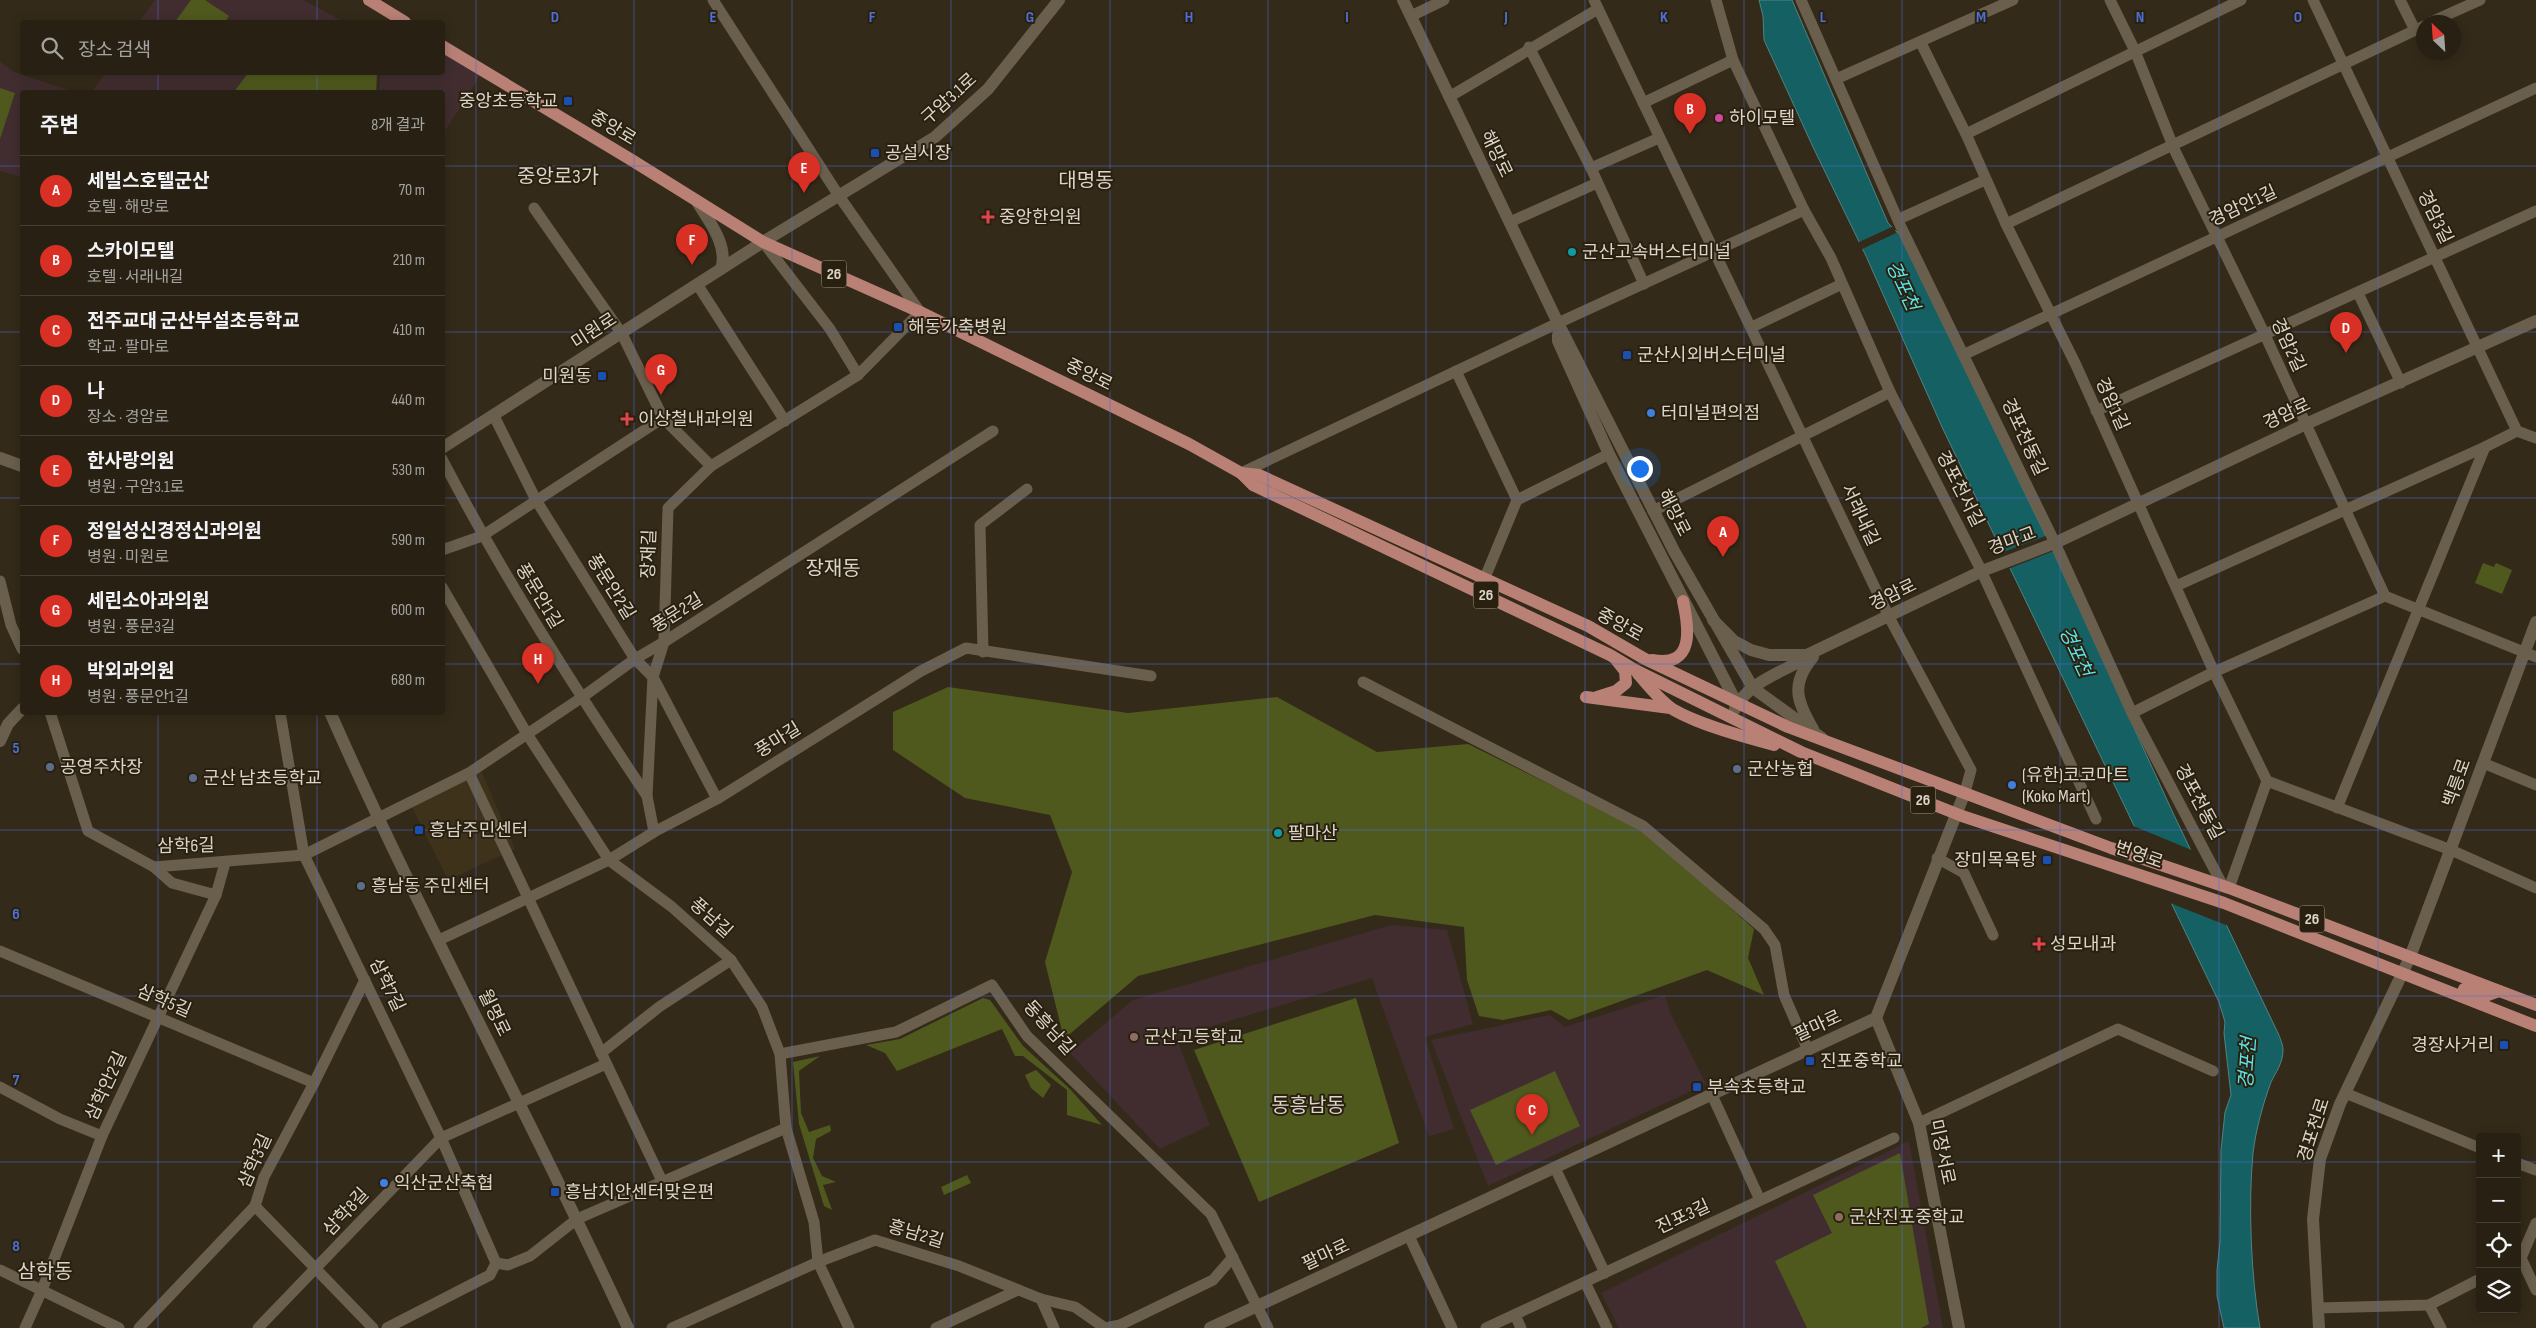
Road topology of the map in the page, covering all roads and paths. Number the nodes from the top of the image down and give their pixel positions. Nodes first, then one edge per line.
1 (369, 0) edge
2 (713, 0) edge
3 (1059, 0) edge
4 (1403, 0) edge
5 (1444, 0) edge
6 (1716, 0) edge
7 (1801, 0) edge
8 (2013, 0) edge
9 (2110, 0) edge
10 (2314, 0) edge
11 (2400, 0) edge
12 (2480, 0) edge
13 (2235, 1) edge
14 (1999, 3) edge
15 (1596, 4) edge
16 (2447, 15) edge
17 (1411, 16) junction
18 (402, 20) edge
19 (2416, 24) edge
20 (2416, 29) edge
21 (1921, 43) junction
22 (1530, 47) junction
23 (445, 48) edge
24 (2134, 51) junction
25 (1733, 60) junction
26 (2343, 65) junction
27 (1836, 80) junction
28 (2536, 88) edge
29 (1449, 97) junction
30 (1643, 103) junction
31 (1966, 134) junction
32 (1659, 138) junction
33 (2172, 144) junction
34 (2387, 156) junction
35 (1591, 168) junction
36 (1985, 180) junction
37 (1597, 183) junction
38 (839, 196) junction
39 (696, 200) junction
40 (534, 208) dead end
41 (1804, 210) junction
42 (2536, 210) edge
43 (1899, 219) junction
44 (1510, 222) junction
45 (2006, 224) junction
46 (2218, 238) junction
47 (763, 242) junction
48 (1714, 252) junction
49 (2435, 258) junction
50 (721, 269) junction
51 (697, 284) junction
52 (1644, 284) junction
53 (1842, 284) junction
54 (2358, 293) junction
55 (920, 312) junction
56 (2049, 314) junction
57 (2536, 321) edge
58 (1558, 323) junction
59 (1752, 327) junction
60 (622, 334) junction
61 (2265, 335) junction
62 (2476, 347) junction
63 (1965, 354) junction
64 (1456, 371) junction
65 (858, 375) junction
66 (2401, 383) junction
67 (1890, 392) junction
68 (2096, 412) junction
69 (494, 416) junction
70 (663, 418) junction
71 (785, 421) junction
72 (2306, 424) junction
73 (993, 431) dead end
74 (2517, 431) junction
75 (1802, 434) junction
76 (2536, 438) edge
77 (445, 446) edge
78 (2485, 447) junction
79 (1609, 454) junction
80 (0, 458) edge
81 (20, 465) edge
82 (445, 465) edge
83 (711, 466) junction
84 (1241, 473) junction
85 (1027, 489) dead end
86 (536, 500) junction
87 (1517, 500) junction
88 (2140, 505) junction
89 (2346, 510) junction
90 (1653, 511) junction
91 (482, 536) junction
92 (2055, 544) junction
93 (445, 549) edge
94 (1982, 571) junction
95 (1484, 578) junction
96 (0, 581) edge
97 (2176, 586) junction
98 (445, 592) edge
99 (1480, 592) junction
100 (2385, 596) junction
101 (1683, 601) junction
102 (2417, 609) junction
103 (1889, 617) junction
104 (1713, 620) junction
105 (2536, 622) edge
106 (664, 642) junction
107 (20, 645) edge
108 (1819, 650) junction
109 (983, 652) junction
110 (1610, 654) junction
111 (2530, 654) edge
112 (635, 659) junction
113 (1645, 659) junction
114 (1635, 670) junction
115 (2214, 672) junction
116 (1151, 676) dead end
117 (653, 677) junction
118 (1364, 682) dead end
119 (1753, 688) junction
120 (581, 698) junction
121 (1737, 704) junction
122 (1675, 710) junction
123 (20, 711) edge
124 (2132, 713) junction
125 (51, 715) edge
126 (281, 715) edge
127 (331, 715) edge
128 (1731, 717) junction
129 (4, 724) edge
130 (527, 734) junction
131 (1820, 737) junction
132 (0, 741) edge
133 (1801, 752) junction
134 (2483, 763) junction
135 (469, 773) junction
136 (2267, 781) junction
137 (2536, 785) edge
138 (1965, 792) junction
139 (648, 796) junction
140 (717, 799) junction
141 (2337, 808) junction
142 (1957, 814) junction
143 (377, 818) junction
144 (2096, 820) dead end
145 (654, 832) junction
146 (2451, 850) junction
147 (304, 855) junction
148 (1937, 858) junction
149 (609, 860) junction
150 (225, 862) junction
151 (154, 867) junction
152 (2222, 886) junction
153 (2536, 888) edge
154 (216, 895) junction
155 (529, 899) junction
156 (1993, 935) dead end
157 (439, 940) junction
158 (0, 951) edge
159 (2410, 957) junction
160 (731, 960) junction
161 (2403, 973) junction
162 (365, 980) junction
163 (2499, 992) junction
164 (2461, 996) junction
165 (2536, 1005) edge
166 (157, 1017) junction
167 (1876, 1018) junction
168 (2536, 1026) edge
169 (1808, 1050) junction
170 (601, 1053) junction
171 (780, 1054) junction
172 (606, 1064) junction
173 (2213, 1071) dead end
174 (314, 1083) junction
175 (0, 1087) edge
176 (2345, 1093) junction
177 (1712, 1095) junction
178 (518, 1102) junction
179 (1919, 1123) junction
180 (786, 1128) junction
181 (102, 1136) junction
182 (441, 1138) junction
183 (1894, 1138) dead end
184 (2476, 1146) edge
185 (2521, 1164) edge
186 (1555, 1168) junction
187 (2536, 1170) edge
188 (662, 1181) junction
189 (1760, 1200) junction
190 (254, 1206) junction
191 (577, 1219) junction
192 (2536, 1223) edge
193 (1409, 1236) junction
194 (2521, 1254) edge
195 (1233, 1257) junction
196 (818, 1262) junction
197 (2521, 1262) edge
198 (496, 1263) junction
199 (0, 1270) edge
200 (316, 1270) junction
201 (1605, 1273) junction
202 (2476, 1281) edge
203 (1585, 1282) junction
204 (42, 1290) junction
205 (1018, 1290) junction
206 (2536, 1290) edge
207 (1041, 1299) junction
208 (2429, 1305) junction
209 (1257, 1306) junction
210 (2318, 1308) junction
211 (1515, 1315) junction
212 (25, 1328) edge
213 (119, 1328) edge
214 (139, 1328) edge
215 (258, 1328) edge
216 (372, 1328) edge
217 (387, 1328) edge
218 (628, 1328) edge
219 (672, 1328) edge
220 (849, 1328) edge
221 (936, 1328) edge
222 (1054, 1328) edge
223 (1210, 1328) edge
224 (1268, 1328) edge
225 (1452, 1328) edge
226 (1486, 1328) edge
227 (1521, 1328) edge
228 (1607, 1328) edge
229 (1959, 1328) edge
230 (2319, 1328) edge
231 (2441, 1328) edge

1 - 18 main road
2 - 38 street
3 - 38 street, 구암3.1로
4 - 17 street, 해망로
5 - 17 street
6 - 25 street, 경포천서길
7 - 27 street, 경포천동길
8 - 14 street
9 - 24 street, 경암2길
10 - 26 street, 경암3길
11 - 19 street
12 - 16 street
13 - 24 street
14 - 21 street
15 - 22 street, 서래내길
15 - 30 street, 서래내길
17 - 29 street, 해망로
20 - 26 street
21 - 27 street
21 - 31 street, 경암1길
22 - 29 street, 서래내길
22 - 35 street
23 - 39 main road, 중앙로 / 26
24 - 31 street
24 - 33 street, 경암2길
25 - 30 street
25 - 41 street, 경포천서길
26 - 33 street
26 - 34 street, 경암3길
27 - 43 street, 경포천동길
28 - 34 street, 경암안1길
29 - 44 street, 해망로
30 - 32 street, 서래내길
31 - 36 street, 경암1길
32 - 35 street
32 - 48 street, 서래내길
33 - 45 street
33 - 46 street, 경암2길
34 - 46 street, 경암안1길
34 - 49 street, 경암3길
35 - 37 street
36 - 43 street
36 - 45 street, 경암1길
37 - 44 street
37 - 52 street
38 - 47 street, 구암3.1로
38 - 55 street, 중앙로
39 - 47 main road, 중앙로 / 26
39 - 50 street
40 - 60 street
41 - 48 street
41 - 53 street, 경포천서길
42 - 49 street
43 - 63 street, 경포천동길
44 - 58 street, 해망로
45 - 56 street, 경암1길
46 - 56 street, 경암안1길
46 - 61 street, 경암2길
47 - 50 street, 미원로
47 - 55 main road, 중앙로 / 26
47 - 65 street, 중앙로
48 - 52 street
48 - 59 street, 서래내길
49 - 54 street
49 - 62 street, 경암3길
50 - 51 street, 미원로
51 - 60 street, 미원로
51 - 71 street
52 - 58 street
53 - 59 street
53 - 67 street, 경포천서길
54 - 61 street
54 - 66 street
55 - 65 street, 장재길
55 - 84 main road, 중앙로 / 26
56 - 63 street, 경암안1길
56 - 68 street, 경암1길
57 - 62 street, 경암로
58 - 64 street
58 - 79 street, 해망로
58 - 90 street, 해망로
59 - 75 street, 서래내길
60 - 69 street, 미원로
60 - 70 street
61 - 68 street
61 - 72 street, 경암2길
62 - 66 street, 경암로
62 - 74 street, 경암3길
63 - 92 street, 경포천동길
64 - 84 street
64 - 87 street
65 - 71 street, 장재길
66 - 72 street, 경암로
67 - 75 street
67 - 94 street, 경포천서길
68 - 88 street, 경암1길
69 - 77 street, 미원로
69 - 86 street, 풍문안2길
70 - 83 street
70 - 86 street
71 - 83 street, 장재길
72 - 88 street, 경암로
72 - 89 street, 경암2길
73 - 106 street, 풍문2길
74 - 76 street
74 - 78 street
75 - 90 street
75 - 103 street, 서래내길
78 - 89 street
78 - 102 street
79 - 87 street
79 - 101 street, 해망로
80 - 81 street
82 - 91 street, 풍문안1길
83 - 106 street, 장재길
84 - 95 main road, 중앙로 / 26
84 - 99 main road, 중앙로 / 26
85 - 109 street
86 - 91 street
86 - 112 street, 풍문안2길
87 - 95 street
88 - 92 street, 경암로
88 - 97 street, 경암1길
89 - 97 street
89 - 100 street, 경암2길
90 - 104 street, 해망로
91 - 93 street
91 - 120 street, 풍문안1길
92 - 94 street, 경마교
92 - 124 street, 경포천동길
94 - 103 street, 경암로
94 - 144 street, 경포천서길
95 - 99 street
95 - 113 main road, 중앙로 / 26
96 - 107 street
97 - 115 street, 경암1길
98 - 130 street, 풍남길
99 - 110 main road, 중앙로 / 26
100 - 102 street
100 - 115 street
101 - 113 main road
101 - 121 street, 해망로
102 - 111 street
102 - 141 street
103 - 108 street, 경암로
103 - 138 street, 서래내길
104 - 108 street
104 - 119 street, 해망로
105 - 111 street, 백릉로
106 - 112 street, 풍문2길
106 - 117 street, 장재길
108 - 119 street
108 - 131 street
109 - 116 street, 풍마길
109 - 140 street, 풍마길
110 - 114 main road, 중앙로 / 26
110 - 122 main road
111 - 134 street, 백릉로
112 - 117 street, 풍문안2길
112 - 120 street, 풍문2길
113 - 121 main road, 중앙로 / 26
114 - 122 main road
114 - 128 main road, 중앙로 / 26
115 - 124 street
115 - 136 street, 경암1길
117 - 139 street, 장재길
117 - 140 street, 풍문안2길
118 - 169 street
119 - 121 street
119 - 131 street
120 - 130 street, 풍문2길
120 - 139 street, 풍문안1길
121 - 128 street
121 - 131 main road, 번영로 / 26
122 - 133 main road
123 - 129 street
124 - 152 street, 경포천동길
125 - 151 street, 삼학6길
126 - 147 street, 삼학7길
127 - 143 street, 월명로
128 - 133 main road, 번영로 / 26
129 - 132 street
130 - 135 street, 풍문2길
130 - 149 street, 풍남길
131 - 138 main road, 번영로 / 26
133 - 142 main road, 번영로 / 26
134 - 137 street
134 - 146 street, 백릉로
135 - 143 street, 풍문2길
135 - 155 street
136 - 141 street
136 - 152 street
138 - 142 street
138 - 152 main road, 번영로 / 26
139 - 145 street, 장재길
140 - 145 street, 풍마길
141 - 146 street
142 - 148 street
142 - 161 main road, 번영로 / 26
143 - 147 street, 삼학6길
143 - 157 street, 월명로
145 - 149 street, 풍마길
146 - 153 street
146 - 159 street, 백릉로
147 - 150 street, 삼학6길
147 - 162 street, 삼학7길
148 - 156 street
148 - 167 street
149 - 155 street, 풍마길
149 - 160 street, 풍남길
150 - 151 street, 삼학6길
150 - 154 street, 삼학안2길
151 - 154 street
152 - 159 main road, 번영로 / 26
154 - 166 street, 삼학안2길
155 - 157 street, 풍마길
155 - 170 street
157 - 178 street, 월명로
158 - 166 street, 삼학5길
159 - 161 street, 경포천로
159 - 163 main road, 번영로 / 26
160 - 170 street
160 - 171 street, 풍남길
161 - 164 main road, 번영로 / 26
161 - 176 street, 경포천로
162 - 174 street, 삼학3길
162 - 182 street, 삼학7길
163 - 164 main road
163 - 165 main road, 번영로 / 26
164 - 168 main road, 번영로 / 26
166 - 174 street, 삼학5길
166 - 181 street, 삼학안2길
167 - 169 street, 팔마로
167 - 179 street, 미장서로
169 - 177 street, 팔마로
170 - 172 street
171 - 180 street, 풍남길
171 - 195 street, 동흥남길
172 - 178 street, 삼학8길
172 - 188 street
173 - 179 street
174 - 190 street, 삼학3길
175 - 181 street
176 - 184 street
176 - 210 street, 경포천로
177 - 186 street, 팔마로
177 - 189 street
178 - 182 street, 삼학8길
178 - 191 street, 월명로
179 - 229 street, 미장서로
180 - 188 street
180 - 196 street, 풍남길
181 - 204 street, 삼학안2길
182 - 198 street, 삼학7길
182 - 200 street, 삼학8길
183 - 189 street, 진포3길
185 - 187 street
186 - 193 street, 팔마로
186 - 201 street
188 - 191 street
189 - 201 street, 진포3길
190 - 200 street, 삼학3길
190 - 214 street
191 - 198 street
191 - 218 street, 월명로
192 - 194 street
193 - 209 street, 팔마로
193 - 225 street
195 - 207 street, 흥남2길
195 - 209 street, 동흥남길
196 - 205 street, 흥남2길
196 - 219 street, 흥남2길
196 - 220 street, 풍남길
197 - 206 street
198 - 217 street
199 - 204 street
200 - 215 street, 삼학8길
200 - 216 street, 삼학3길
201 - 203 street, 진포3길
202 - 208 street
203 - 211 street, 진포3길
203 - 228 street
204 - 212 street, 삼학안2길
204 - 213 street
205 - 207 street, 흥남2길
205 - 221 street
207 - 222 street
208 - 210 street
208 - 231 street
209 - 223 street, 팔마로
209 - 224 street
210 - 230 street, 경포천로
211 - 226 street, 진포3길
211 - 227 street

